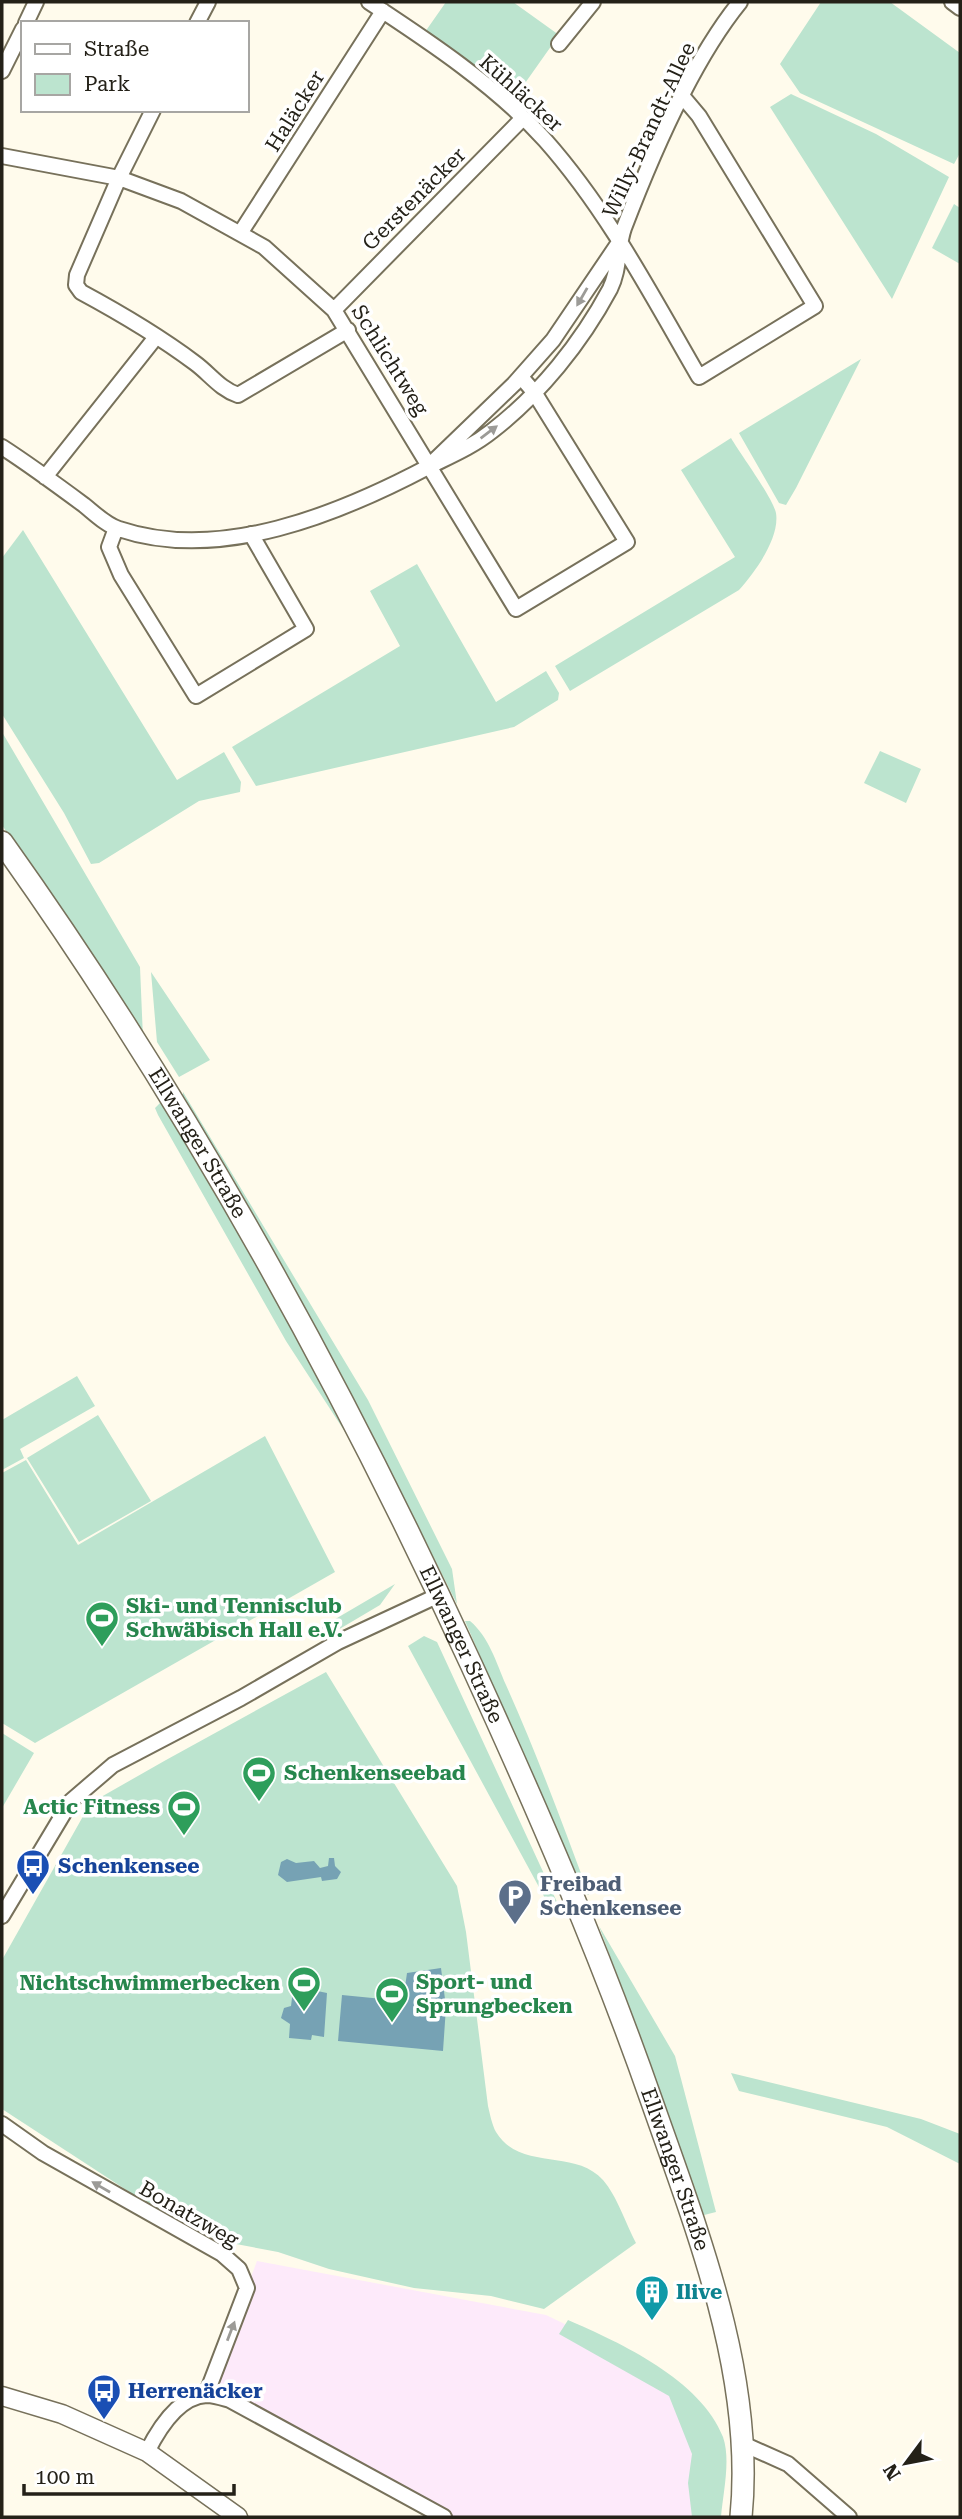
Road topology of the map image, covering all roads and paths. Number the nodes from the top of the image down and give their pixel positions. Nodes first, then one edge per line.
1 (36, 2) edge
2 (208, 2) edge
3 (369, 2) edge
4 (593, 2) edge
5 (740, 2) edge
6 (952, 2) edge
7 (960, 8) edge
8 (383, 11) junction
9 (27, 21) edge
10 (198, 21) edge
11 (21, 33) edge
12 (559, 44) dead end
13 (2, 71) edge
14 (683, 97) junction
15 (152, 112) edge
16 (523, 118) junction
17 (2, 156) edge
18 (119, 178) junction
19 (241, 232) junction
20 (620, 241) junction
21 (334, 310) junction
22 (348, 330) junction
23 (156, 337) junction
24 (521, 377) junction
25 (534, 392) junction
26 (2, 447) edge
27 (430, 466) junction
28 (46, 477) junction
29 (116, 528) junction
30 (251, 534) junction
31 (2, 842) edge
32 (439, 1595) junction
33 (2, 1916) edge
34 (2, 2124) edge
35 (206, 2395) junction
36 (2, 2396) edge
37 (743, 2444) junction
38 (147, 2452) junction
39 (238, 2517) edge
40 (444, 2517) edge
41 (741, 2517) edge
42 (849, 2517) edge

1 - 9 street
2 - 10 street
3 - 8 street, Kühläcker
4 - 12 street
5 - 14 street, Willy-Brandt-Allee
6 - 7 street
8 - 16 street, Kühläcker
8 - 19 street, Haläcker
11 - 13 street
14 - 20 street, Willy-Brandt-Allee
14 - 20 street, Kühläcker
15 - 18 street
16 - 20 street, Kühläcker
16 - 21 street, Gerstenäcker
17 - 18 street, Schlichtweg
18 - 19 street, Schlichtweg
18 - 23 street
19 - 21 street, Schlichtweg
20 -> 24 street, Willy-Brandt-Allee
20 - 25 street, Willy-Brandt-Allee
21 - 22 street, Schlichtweg
22 - 23 street
22 - 27 street, Schlichtweg
23 - 28 street
24 - 25 street
24 - 27 street, Willy-Brandt-Allee
27 -> 25 street, Willy-Brandt-Allee
25 - 27 street, Schlichtweg
26 - 28 street, Willy-Brandt-Allee
27 - 30 street, Willy-Brandt-Allee
28 - 29 street, Willy-Brandt-Allee
29 - 30 street, Willy-Brandt-Allee
29 - 30 street
31 - 32 main road, Ellwanger Straße
32 - 33 street
32 - 37 main road, Ellwanger Straße
35 -> 34 street, Bonatzweg
35 - 38 street
35 - 40 street
36 - 38 street
37 - 41 main road, Ellwanger Straße
37 - 42 street
38 - 39 street

